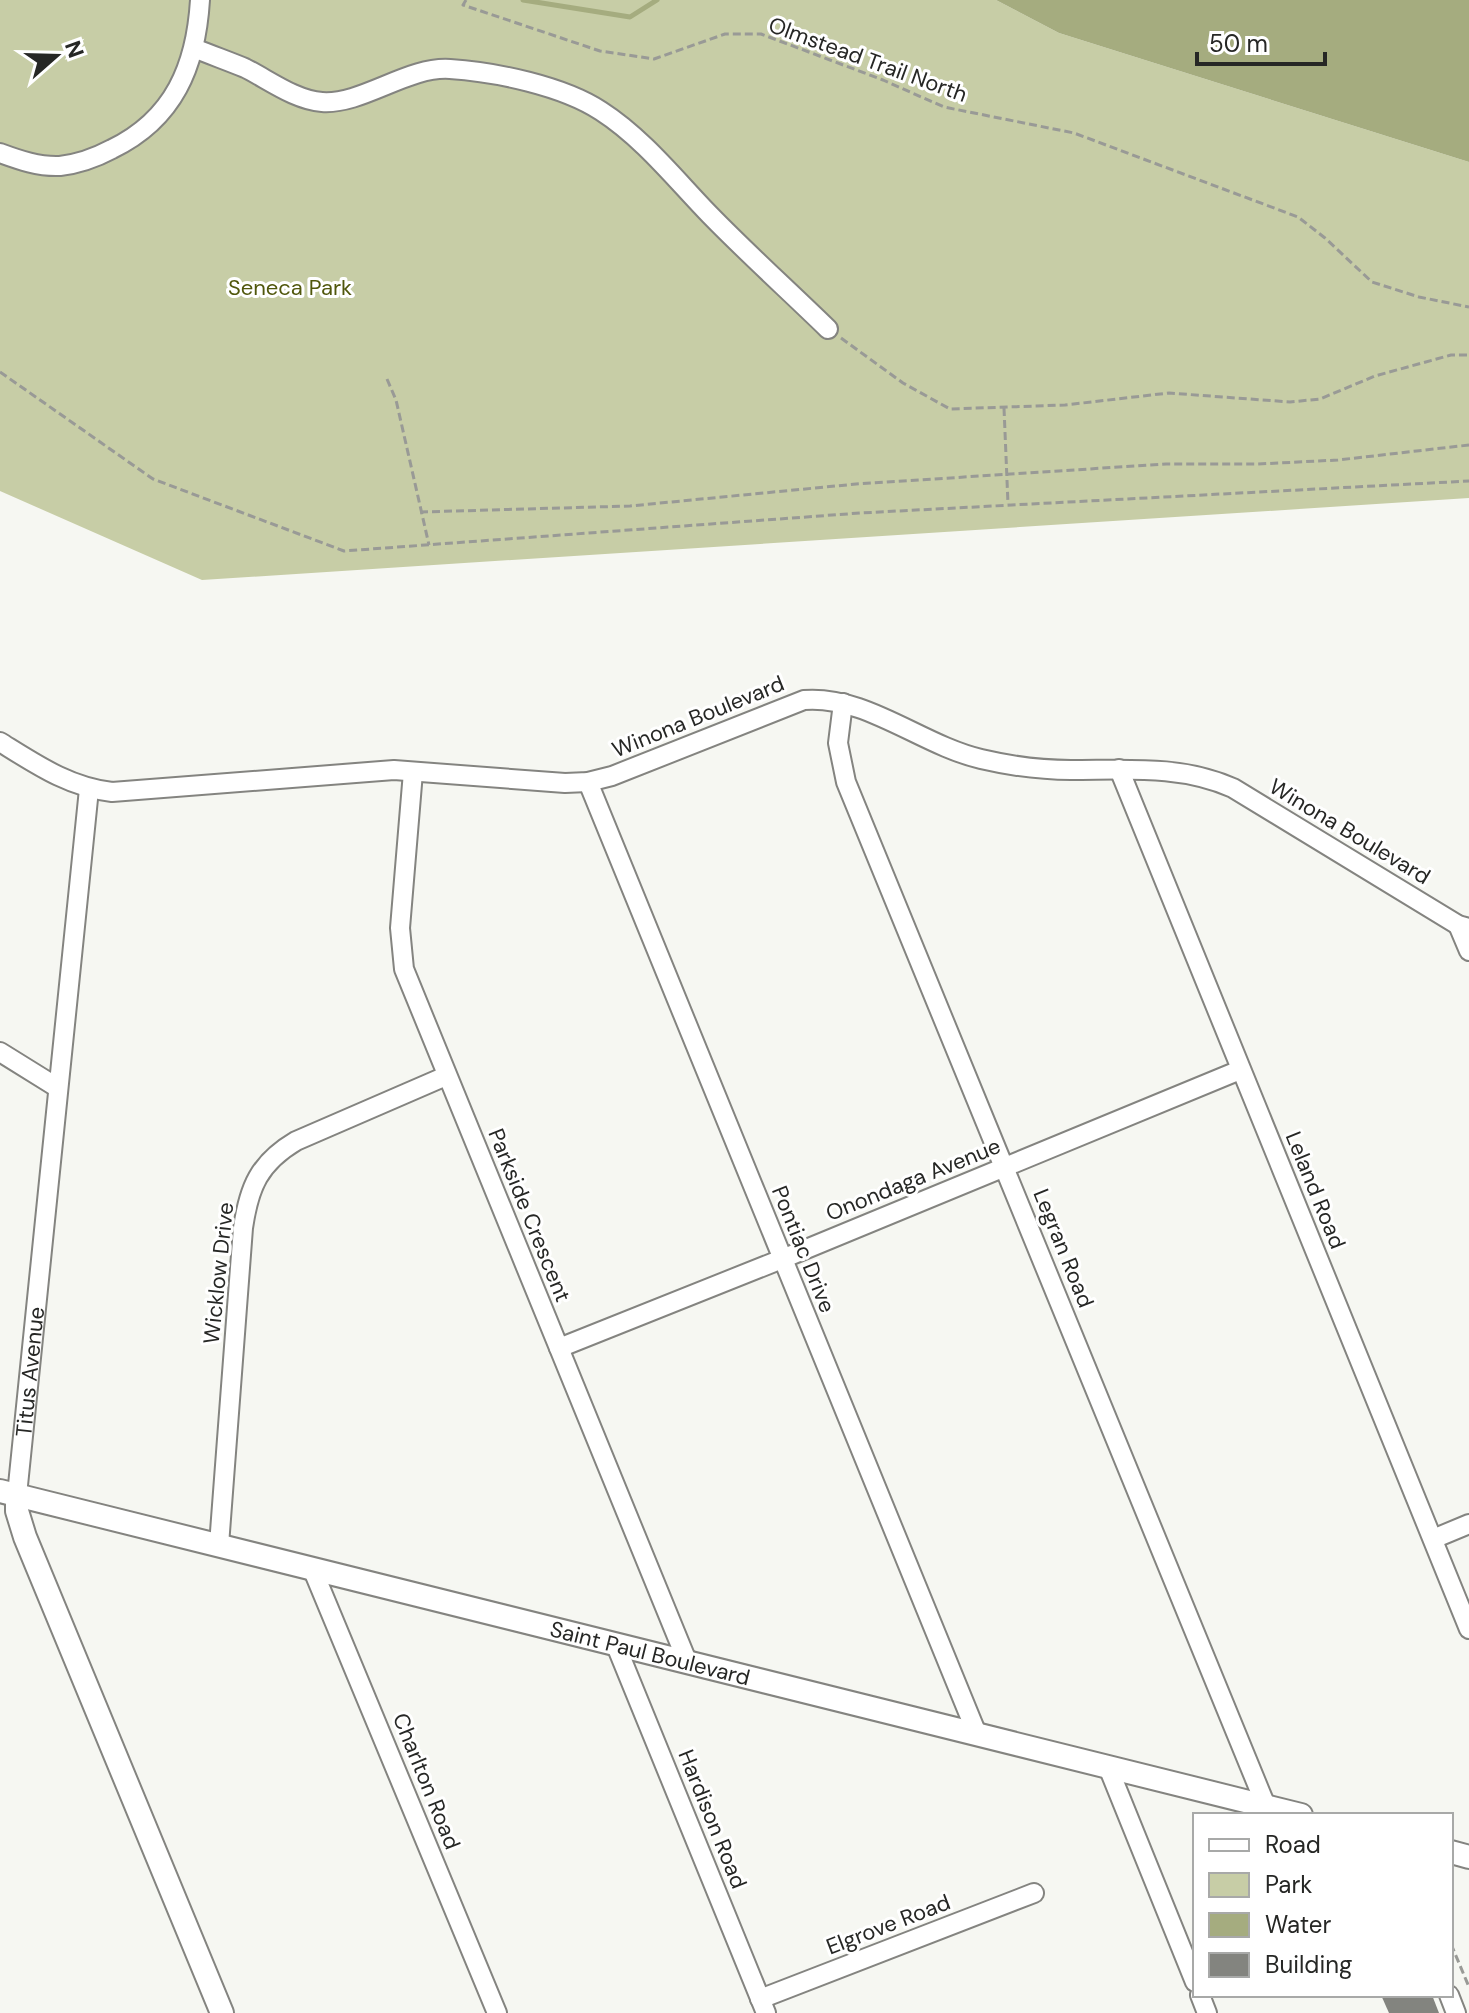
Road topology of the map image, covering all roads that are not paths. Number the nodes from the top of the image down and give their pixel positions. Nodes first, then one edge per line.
1 (200, 0) edge
2 (194, 48) junction
3 (0, 153) edge
4 (828, 329) road end
5 (843, 703) junction
6 (0, 742) edge
7 (1119, 769) junction
8 (413, 772) junction
9 (588, 782) junction
10 (89, 789) junction
11 (1464, 927) edge
12 (1469, 951) edge
13 (0, 1052) edge
14 (1240, 1070) junction
15 (446, 1076) junction
16 (58, 1088) junction
17 (1005, 1167) junction
18 (782, 1259) junction
19 (559, 1348) junction
20 (8, 1493) edge
21 (1469, 1524) edge
22 (1433, 1539) junction
23 (219, 1545) junction
24 (312, 1568) junction
25 (1469, 1629) edge
26 (615, 1643) junction
27 (687, 1661) junction
28 (977, 1734) junction
29 (1108, 1767) junction
30 (1266, 1806) junction
31 (1293, 1813) edge
32 (1034, 1893) dead end
33 (1193, 1977) edge
34 (763, 2006) edge
35 (222, 2013) edge
36 (497, 2013) edge

1 - 2 street
2 - 3 street
2 - 4 street
5 - 7 street, Winona Boulevard
5 - 9 street, Winona Boulevard
5 - 17 street, Legran Road
6 - 10 street, Winona Boulevard
7 - 11 street, Winona Boulevard
7 - 14 street, Leland Road
8 - 9 street, Winona Boulevard
8 - 10 street, Winona Boulevard
8 - 15 street, Parkside Crescent
9 - 18 street, Pontiac Drive
10 - 16 street, Titus Avenue
11 - 12 street
13 - 16 street
14 - 17 street, Onondaga Avenue
14 - 22 street, Leland Road
15 - 19 street, Parkside Crescent
15 - 23 street, Wicklow Drive
16 - 20 street, Titus Avenue
17 - 18 street, Onondaga Avenue
17 - 30 street, Legran Road
18 - 19 street, Onondaga Avenue
18 - 28 street, Pontiac Drive
19 - 27 street, Parkside Crescent
20 - 23 main road, Saint Paul Boulevard
20 - 35 main road, Titus Avenue
21 - 22 street
22 - 25 street, Leland Road
23 - 24 main road, Saint Paul Boulevard
24 - 26 main road, Saint Paul Boulevard
24 - 36 street, Charlton Road
26 - 27 main road, Saint Paul Boulevard
26 - 34 street, Hardison Road
27 - 28 main road, Saint Paul Boulevard
28 - 29 main road, Saint Paul Boulevard
29 - 30 main road, Saint Paul Boulevard
29 - 33 street
30 - 31 main road, Saint Paul Boulevard
32 - 34 street, Elgrove Road

